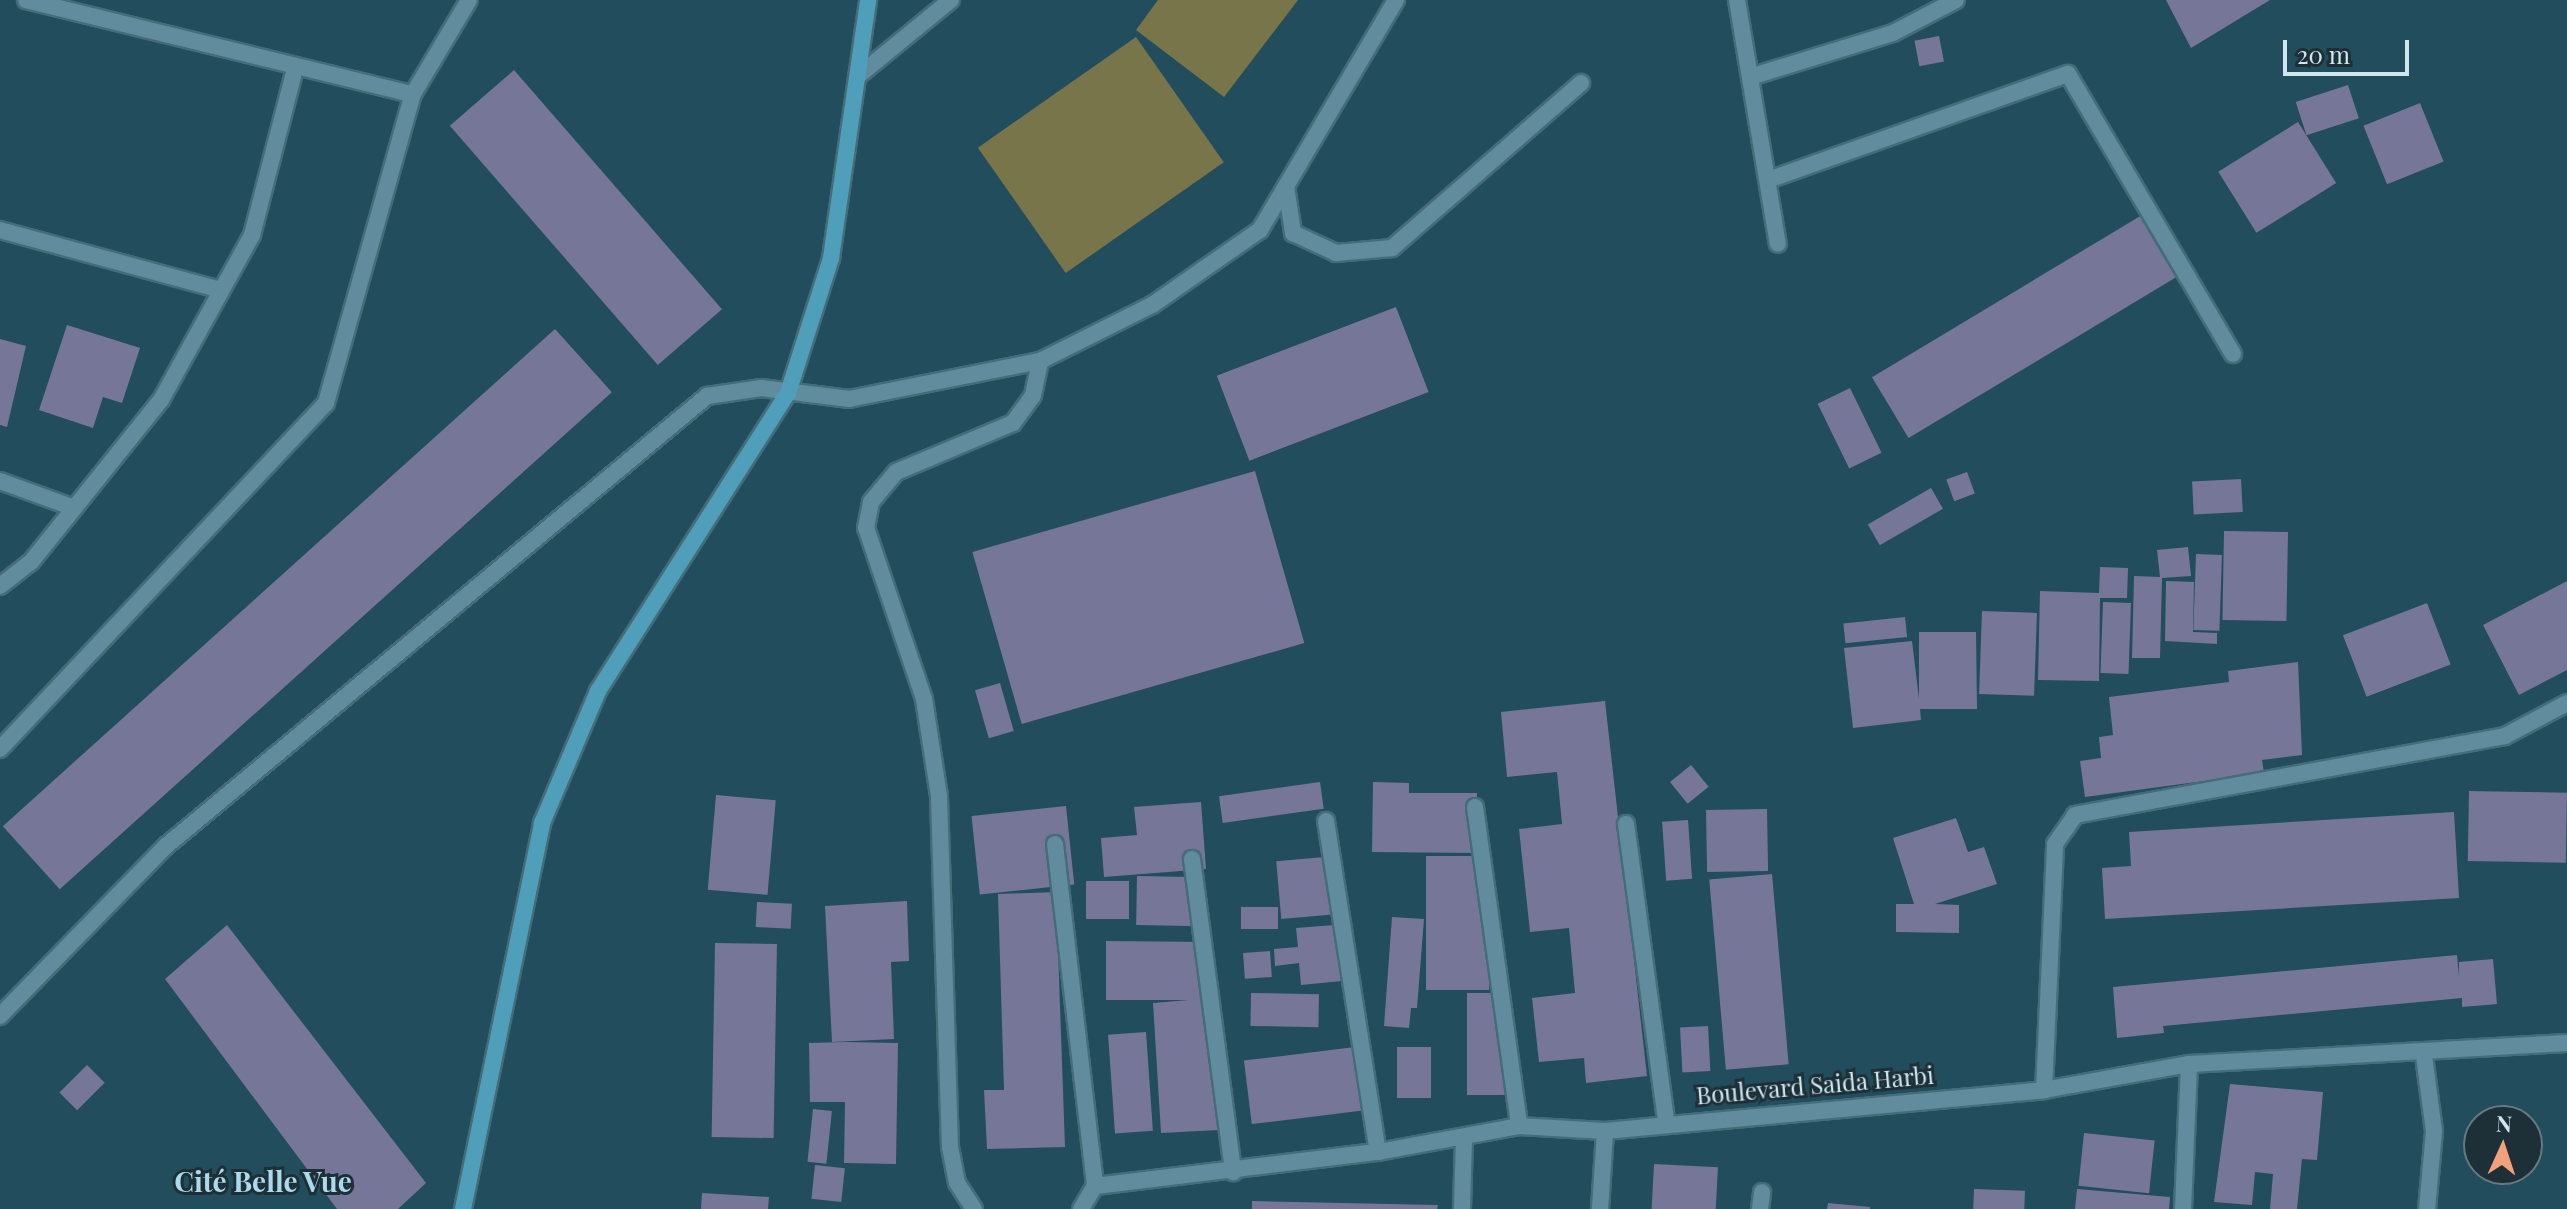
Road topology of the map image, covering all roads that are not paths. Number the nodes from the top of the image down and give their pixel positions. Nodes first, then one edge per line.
1 (26, 0) edge
2 (469, 0) edge
3 (868, 0) edge
4 (951, 0) edge
5 (1396, 0) edge
6 (1737, 0) edge
7 (1956, 0) edge
8 (295, 69) junction
9 (858, 76) junction
10 (1750, 77) junction
11 (1581, 83) dead end
12 (413, 94) junction
13 (1768, 180) junction
14 (1286, 186) junction
15 (0, 230) edge
16 (1778, 244) dead end
17 (221, 290) junction
18 (2233, 354) dead end
19 (1040, 361) junction
20 (788, 393) junction
21 (0, 481) edge
22 (74, 508) junction
23 (0, 586) edge
24 (2567, 703) edge
25 (0, 749) edge
26 (1475, 807) dead end
27 (1326, 821) dead end
28 (1626, 824) dead end
29 (1055, 844) dead end
30 (1192, 859) dead end
31 (0, 1016) edge
32 (2567, 1043) edge
33 (2424, 1056) junction
34 (2189, 1064) junction
35 (2044, 1090) junction
36 (1666, 1121) junction
37 (1519, 1126) junction
38 (1605, 1131) junction
39 (1464, 1137) junction
40 (1378, 1152) junction
41 (1233, 1172) junction
42 (1095, 1186) junction
43 (463, 1209) edge
44 (974, 1209) edge
45 (1081, 1209) edge
46 (1462, 1209) edge
47 (1600, 1209) edge
48 (2183, 1209) edge
49 (2427, 1209) edge

1 - 8 street
2 - 12 street
3 - 9 main road
4 - 9 street
5 - 14 street
6 - 10 street
7 - 10 street
8 - 12 street
8 - 17 street
9 - 20 main road
10 - 13 street
11 - 14 street
12 - 25 street
13 - 16 street
13 - 18 street
14 - 19 street
15 - 17 street
17 - 22 street
19 - 20 street
19 - 44 street
20 - 31 street
20 - 43 main road
21 - 22 street
22 - 23 street
24 - 35 street
26 - 37 street
27 - 40 street
28 - 36 street
29 - 42 street
30 - 41 street
32 - 33 street, Boulevard Saida Harbi
33 - 34 street, Boulevard Saida Harbi
33 - 49 street
34 - 35 street, Boulevard Saida Harbi
34 - 48 street
35 - 36 street, Boulevard Saida Harbi
36 - 38 street, Boulevard Saida Harbi
37 - 38 street, Boulevard Saida Harbi
37 - 39 street, Boulevard Saida Harbi
38 - 47 street
39 - 40 street, Boulevard Saida Harbi
39 - 46 street
40 - 41 street, Boulevard Saida Harbi
41 - 42 street, Boulevard Saida Harbi
42 - 45 street

